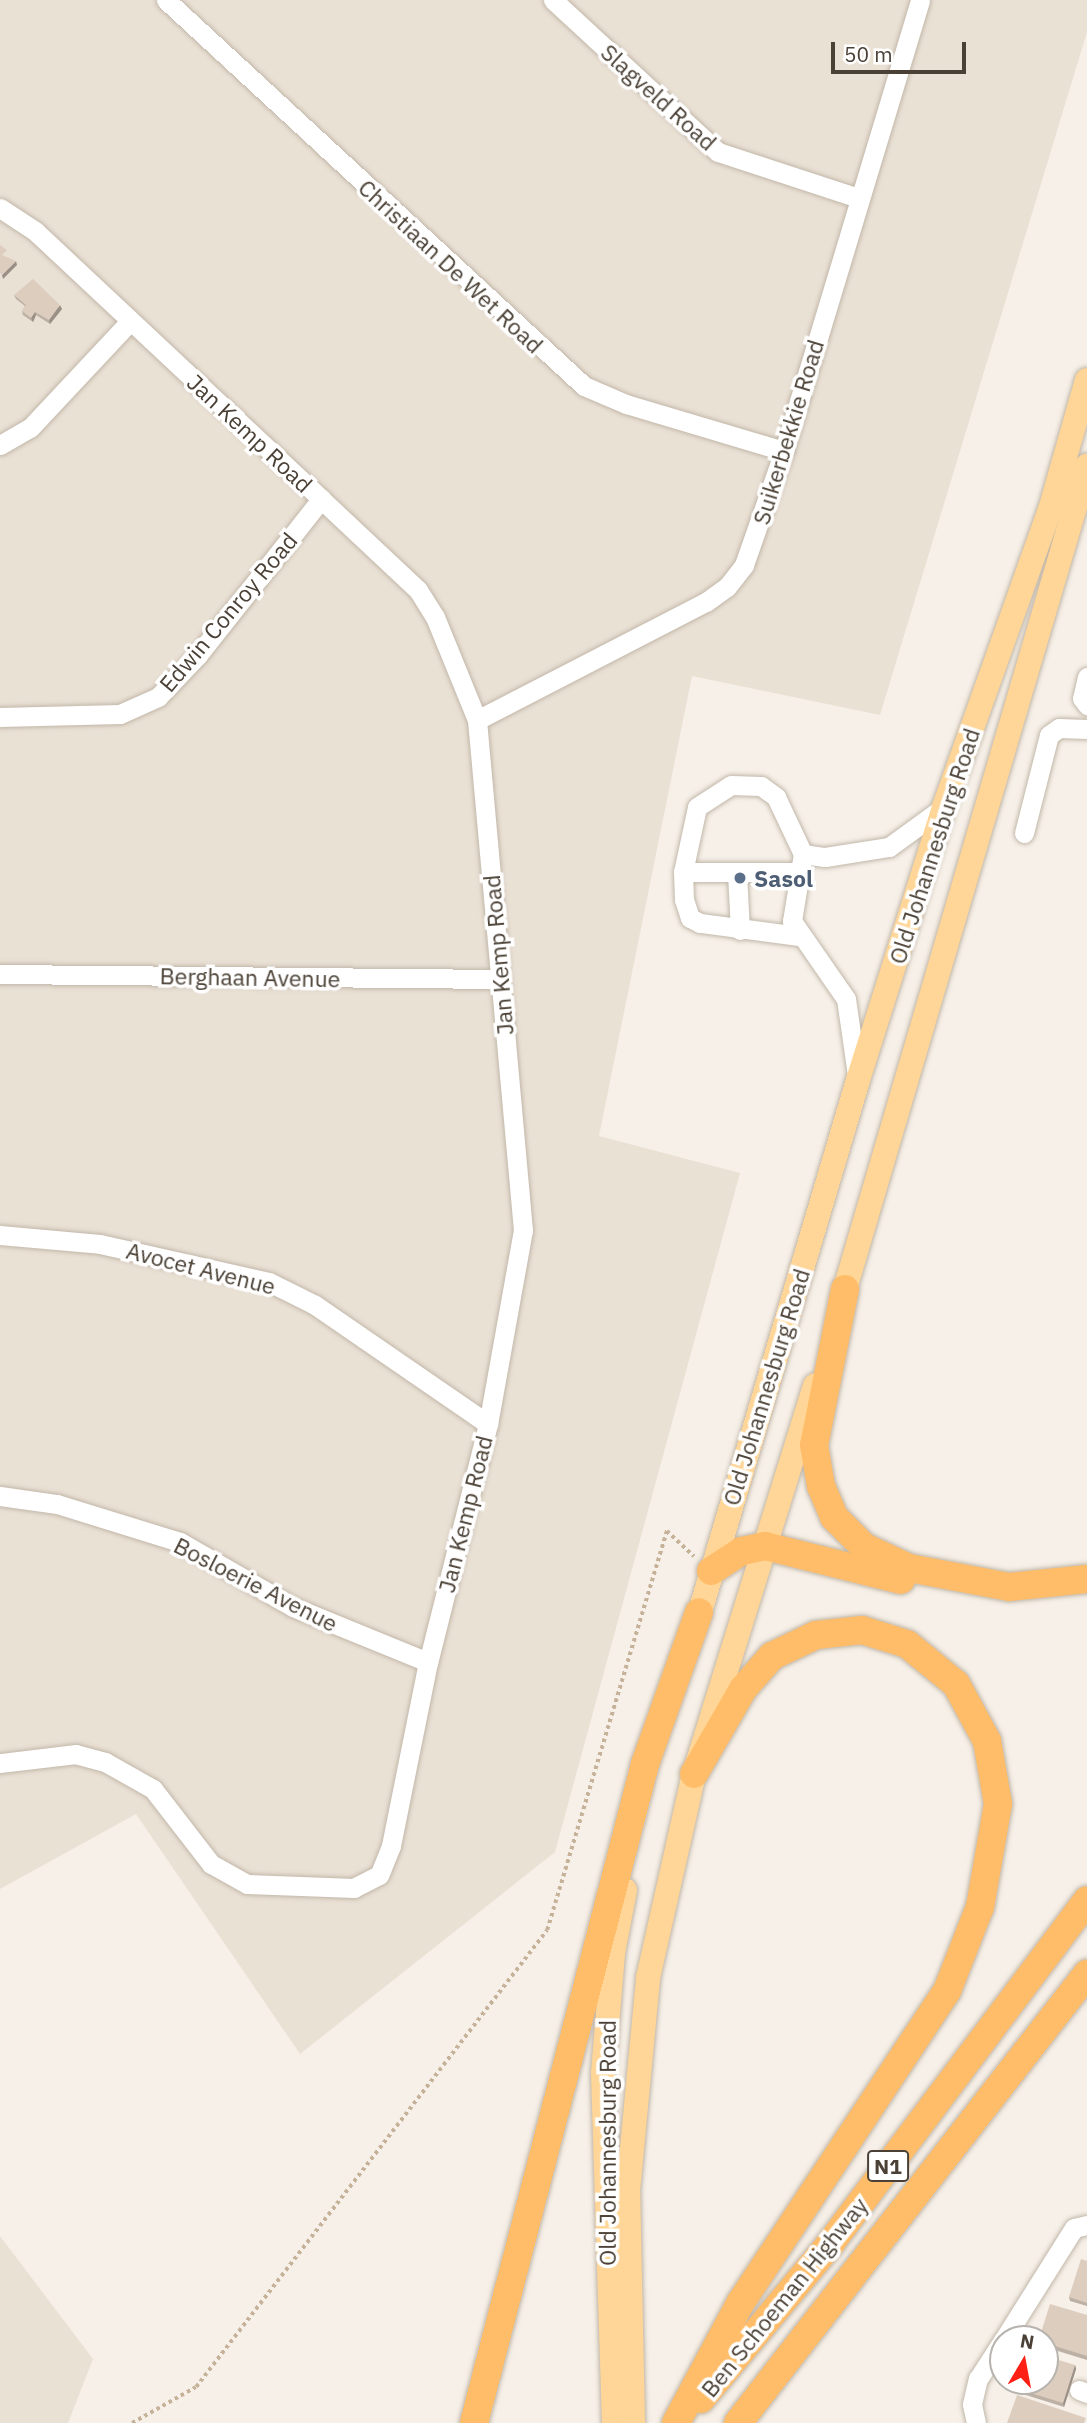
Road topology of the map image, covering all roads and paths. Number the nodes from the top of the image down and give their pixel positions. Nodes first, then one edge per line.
1 (166, 0) edge
2 (553, 0) edge
3 (920, 0) edge
4 (859, 198) junction
5 (0, 208) edge
6 (130, 321) junction
7 (1087, 380) edge
8 (0, 445) edge
9 (784, 451) junction
10 (1087, 466) edge
11 (321, 499) junction
12 (1087, 677) edge
13 (1087, 705) edge
14 (0, 717) edge
15 (477, 720) junction
16 (1087, 729) edge
17 (944, 807) junction
18 (1024, 833) dead end
19 (801, 863) junction
20 (683, 872) junction
21 (737, 873) junction
22 (740, 930) junction
23 (799, 936) junction
24 (0, 974) edge
25 (500, 979) junction
26 (858, 1080) junction
27 (0, 1235) edge
28 (845, 1289) junction
29 (488, 1424) junction
30 (0, 1496) edge
31 (765, 1546) junction
32 (711, 1571) junction
33 (1087, 1579) edge
34 (1009, 1587) junction
35 (699, 1612) junction
36 (428, 1662) junction
37 (0, 1763) edge
38 (694, 1774) junction
39 (1087, 1901) edge
40 (1087, 1973) edge
41 (1087, 2225) edge
42 (1012, 2325) edge
43 (989, 2361) edge
44 (132, 2423) edge
45 (474, 2423) edge
46 (614, 2423) edge
47 (633, 2423) edge
48 (679, 2423) edge
49 (738, 2423) edge
50 (976, 2423) edge

1 - 9 street, Christiaan De Wet Road
2 - 4 street, Slagveld Road
3 - 4 street, Suikerbekkie Road
4 - 9 street, Suikerbekkie Road
5 - 6 street, Jan Kemp Road
6 - 8 street
6 - 11 street, Jan Kemp Road
7 - 17 main road, Old Johannesburg Road
9 - 15 street, Suikerbekkie Road
10 - 28 main road, Old Johannesburg Road
11 - 14 street, Edwin Conroy Road
11 - 15 street, Jan Kemp Road
12 - 13 street
15 - 25 street, Jan Kemp Road
16 - 18 street
17 - 19 street
17 - 26 main road, Old Johannesburg Road
19 - 20 street
19 - 21 street
19 - 23 street
20 - 21 street
20 - 22 street
21 - 22 street
22 - 23 street
23 - 26 street
24 - 25 street, Berghaan Avenue
25 - 29 street, Jan Kemp Road
26 - 32 main road, Old Johannesburg Road
27 - 29 street, Avocet Avenue
28 - 31 main road, Old Johannesburg Road
28 - 34 highway
29 - 36 street, Jan Kemp Road
30 - 36 street, Bosloerie Avenue
31 - 32 highway
31 - 34 highway
31 - 38 main road, Old Johannesburg Road
32 - 35 main road, Old Johannesburg Road
32 - 44 path
33 - 34 highway
35 - 45 highway
35 - 46 main road, Old Johannesburg Road
36 - 37 street, Jan Kemp Road
38 - 47 main road, Old Johannesburg Road
38 - 48 highway
39 - 48 highway, Ben Schoeman Highway / N1
40 - 49 highway, Ben Schoeman Highway / N1
41 - 42 street
43 - 50 street

